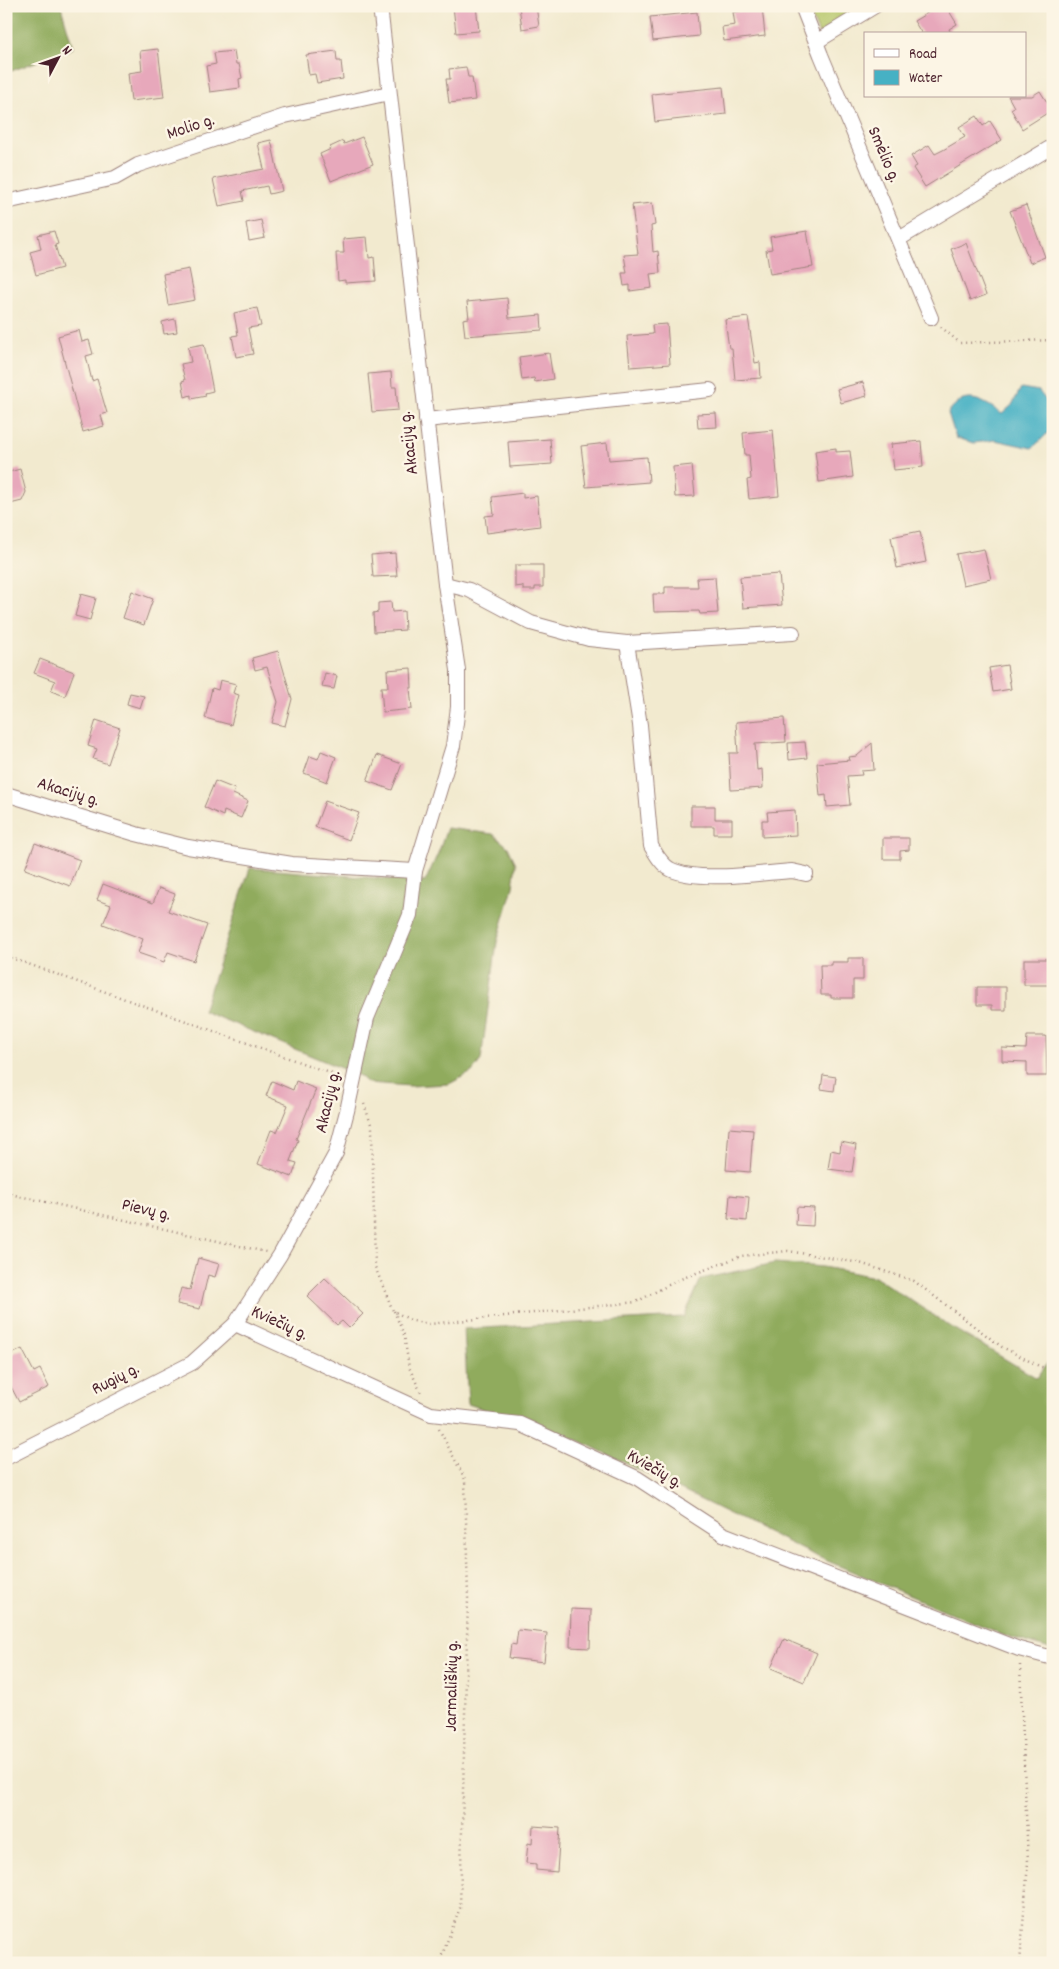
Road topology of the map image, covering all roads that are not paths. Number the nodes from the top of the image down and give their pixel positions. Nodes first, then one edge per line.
1 (380, 6) edge
2 (802, 6) edge
3 (875, 6) edge
4 (816, 42) junction
5 (389, 93) junction
6 (1053, 146) edge
7 (6, 202) edge
8 (899, 239) junction
9 (931, 318) road end
10 (710, 390) dead end
11 (426, 420) junction
12 (445, 584) junction
13 (793, 633) dead end
14 (627, 643) junction
15 (6, 794) edge
16 (415, 871) junction
17 (806, 874) dead end
18 (235, 1324) junction
19 (6, 1458) edge
20 (1053, 1658) edge

1 - 5 street, Akacijų g.
2 - 4 street, Smėlio g.
3 - 4 street
4 - 8 street, Smėlio g.
5 - 7 street, Molio g.
5 - 11 street, Akacijų g.
6 - 8 street
8 - 9 street, Smėlio g.
10 - 11 street
11 - 12 street, Akacijų g.
12 - 14 street
12 - 16 street, Akacijų g.
13 - 14 street
14 - 17 street
15 - 16 street, Akacijų g.
16 - 18 street, Akacijų g.
18 - 19 street, Rugių g.
18 - 20 street, Kviečių g.

